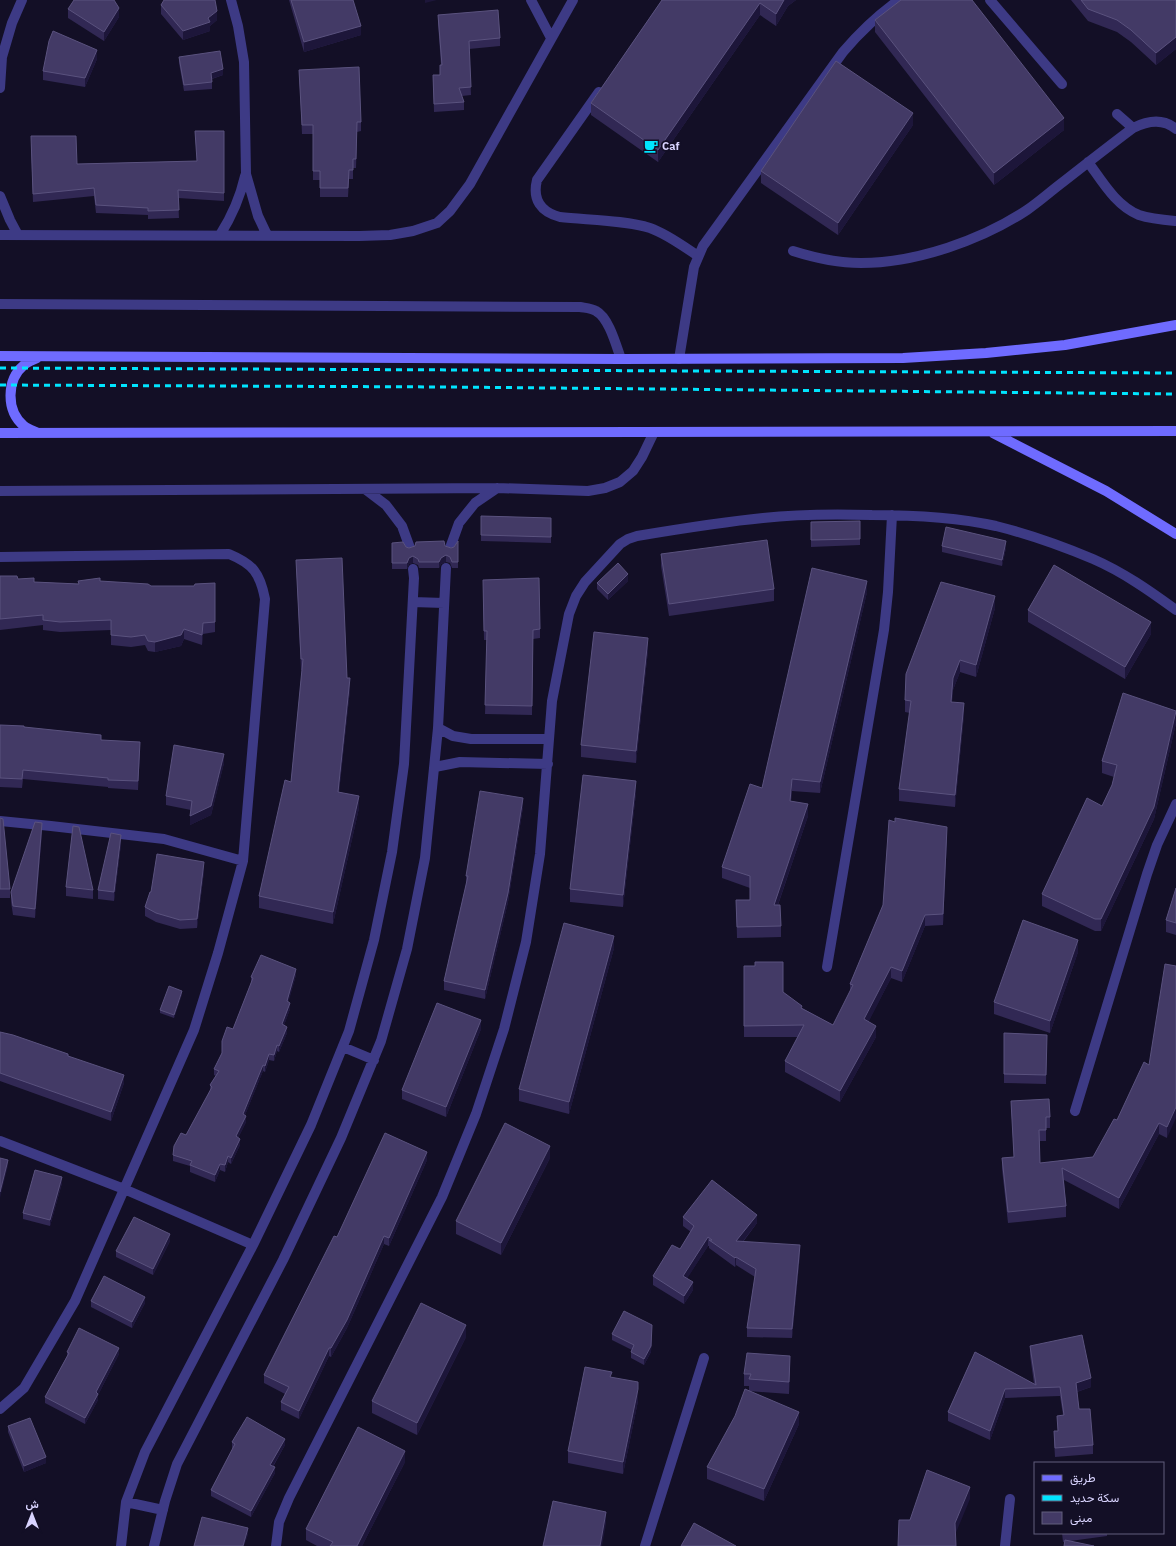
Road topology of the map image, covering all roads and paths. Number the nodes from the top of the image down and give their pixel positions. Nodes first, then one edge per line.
1 (22, 0) edge
2 (231, 0) edge
3 (531, 0) edge
4 (573, 0) edge
5 (899, 0) edge
6 (990, 0) edge
7 (551, 38) junction
8 (605, 84) edge
9 (1062, 84) dead end
10 (0, 88) edge
11 (1117, 114) dead end
12 (1132, 128) junction
13 (1176, 129) edge
14 (1088, 162) junction
15 (246, 174) junction
16 (0, 196) edge
17 (1176, 221) edge
18 (0, 235) edge
19 (18, 235) junction
20 (220, 235) junction
21 (267, 235) junction
22 (793, 251) dead end
23 (698, 256) junction
24 (0, 304) edge
25 (1176, 318) edge
26 (1176, 326) edge
27 (1158, 330) junction
28 (0, 356) edge
29 (39, 357) junction
30 (621, 359) junction
31 (679, 359) junction
32 (1176, 431) edge
33 (654, 432) junction
34 (991, 432) junction
35 (0, 433) edge
36 (40, 434) junction
37 (497, 488) junction
38 (365, 489) junction
39 (0, 491) edge
40 (892, 515) junction
41 (1176, 534) edge
42 (410, 548) edge
43 (450, 548) edge
44 (0, 557) edge
45 (446, 568) dead end
46 (413, 569) dead end
47 (413, 602) junction
48 (444, 603) junction
49 (1176, 610) edge
50 (438, 728) junction
51 (549, 739) junction
52 (548, 764) junction
53 (435, 767) junction
54 (1176, 804) edge
55 (0, 821) edge
56 (244, 861) junction
57 (828, 967) dead end
58 (343, 1047) junction
59 (374, 1060) junction
60 (1076, 1111) dead end
61 (0, 1141) edge
62 (124, 1189) junction
63 (253, 1245) junction
64 (704, 1358) dead end
65 (0, 1409) edge
66 (1010, 1499) dead end
67 (126, 1502) junction
68 (163, 1510) junction
69 (121, 1546) edge
70 (154, 1546) edge
71 (276, 1546) edge
72 (645, 1546) edge
73 (1005, 1546) edge

1 - 10 street
2 - 15 street
3 - 7 street
4 - 7 street
5 - 23 street
6 - 9 street
7 - 21 street
8 - 23 street
11 - 12 street
12 - 13 street
12 - 14 street
14 - 17 street
14 - 22 street
15 - 20 street
15 - 21 street
16 - 19 street
18 - 19 street
19 - 20 street
20 - 21 street
23 - 31 street
24 - 30 street
25 - 27 main road
26 - 27 main road
27 - 31 main road
28 - 29 main road
29 - 30 main road
29 - 36 main road
30 - 31 main road
32 - 34 main road
33 - 34 main road
33 - 36 main road
33 - 37 street
34 - 41 main road
35 - 36 main road
37 - 38 street
37 - 43 street
38 - 39 street
38 - 42 street
40 - 49 street
40 - 51 street
40 - 57 street
44 - 56 street
45 - 48 street
46 - 47 street
47 - 48 street
47 - 58 street
48 - 50 street
50 - 51 street
50 - 53 street
51 - 52 street
52 - 53 street
52 - 71 street
53 - 59 street
54 - 60 street
55 - 56 street
56 - 62 street
58 - 59 street
58 - 63 street
59 - 68 street
61 - 62 street
62 - 63 street
62 - 65 street
63 - 67 street
64 - 72 street
66 - 73 street
67 - 68 street
67 - 69 street
68 - 70 street

